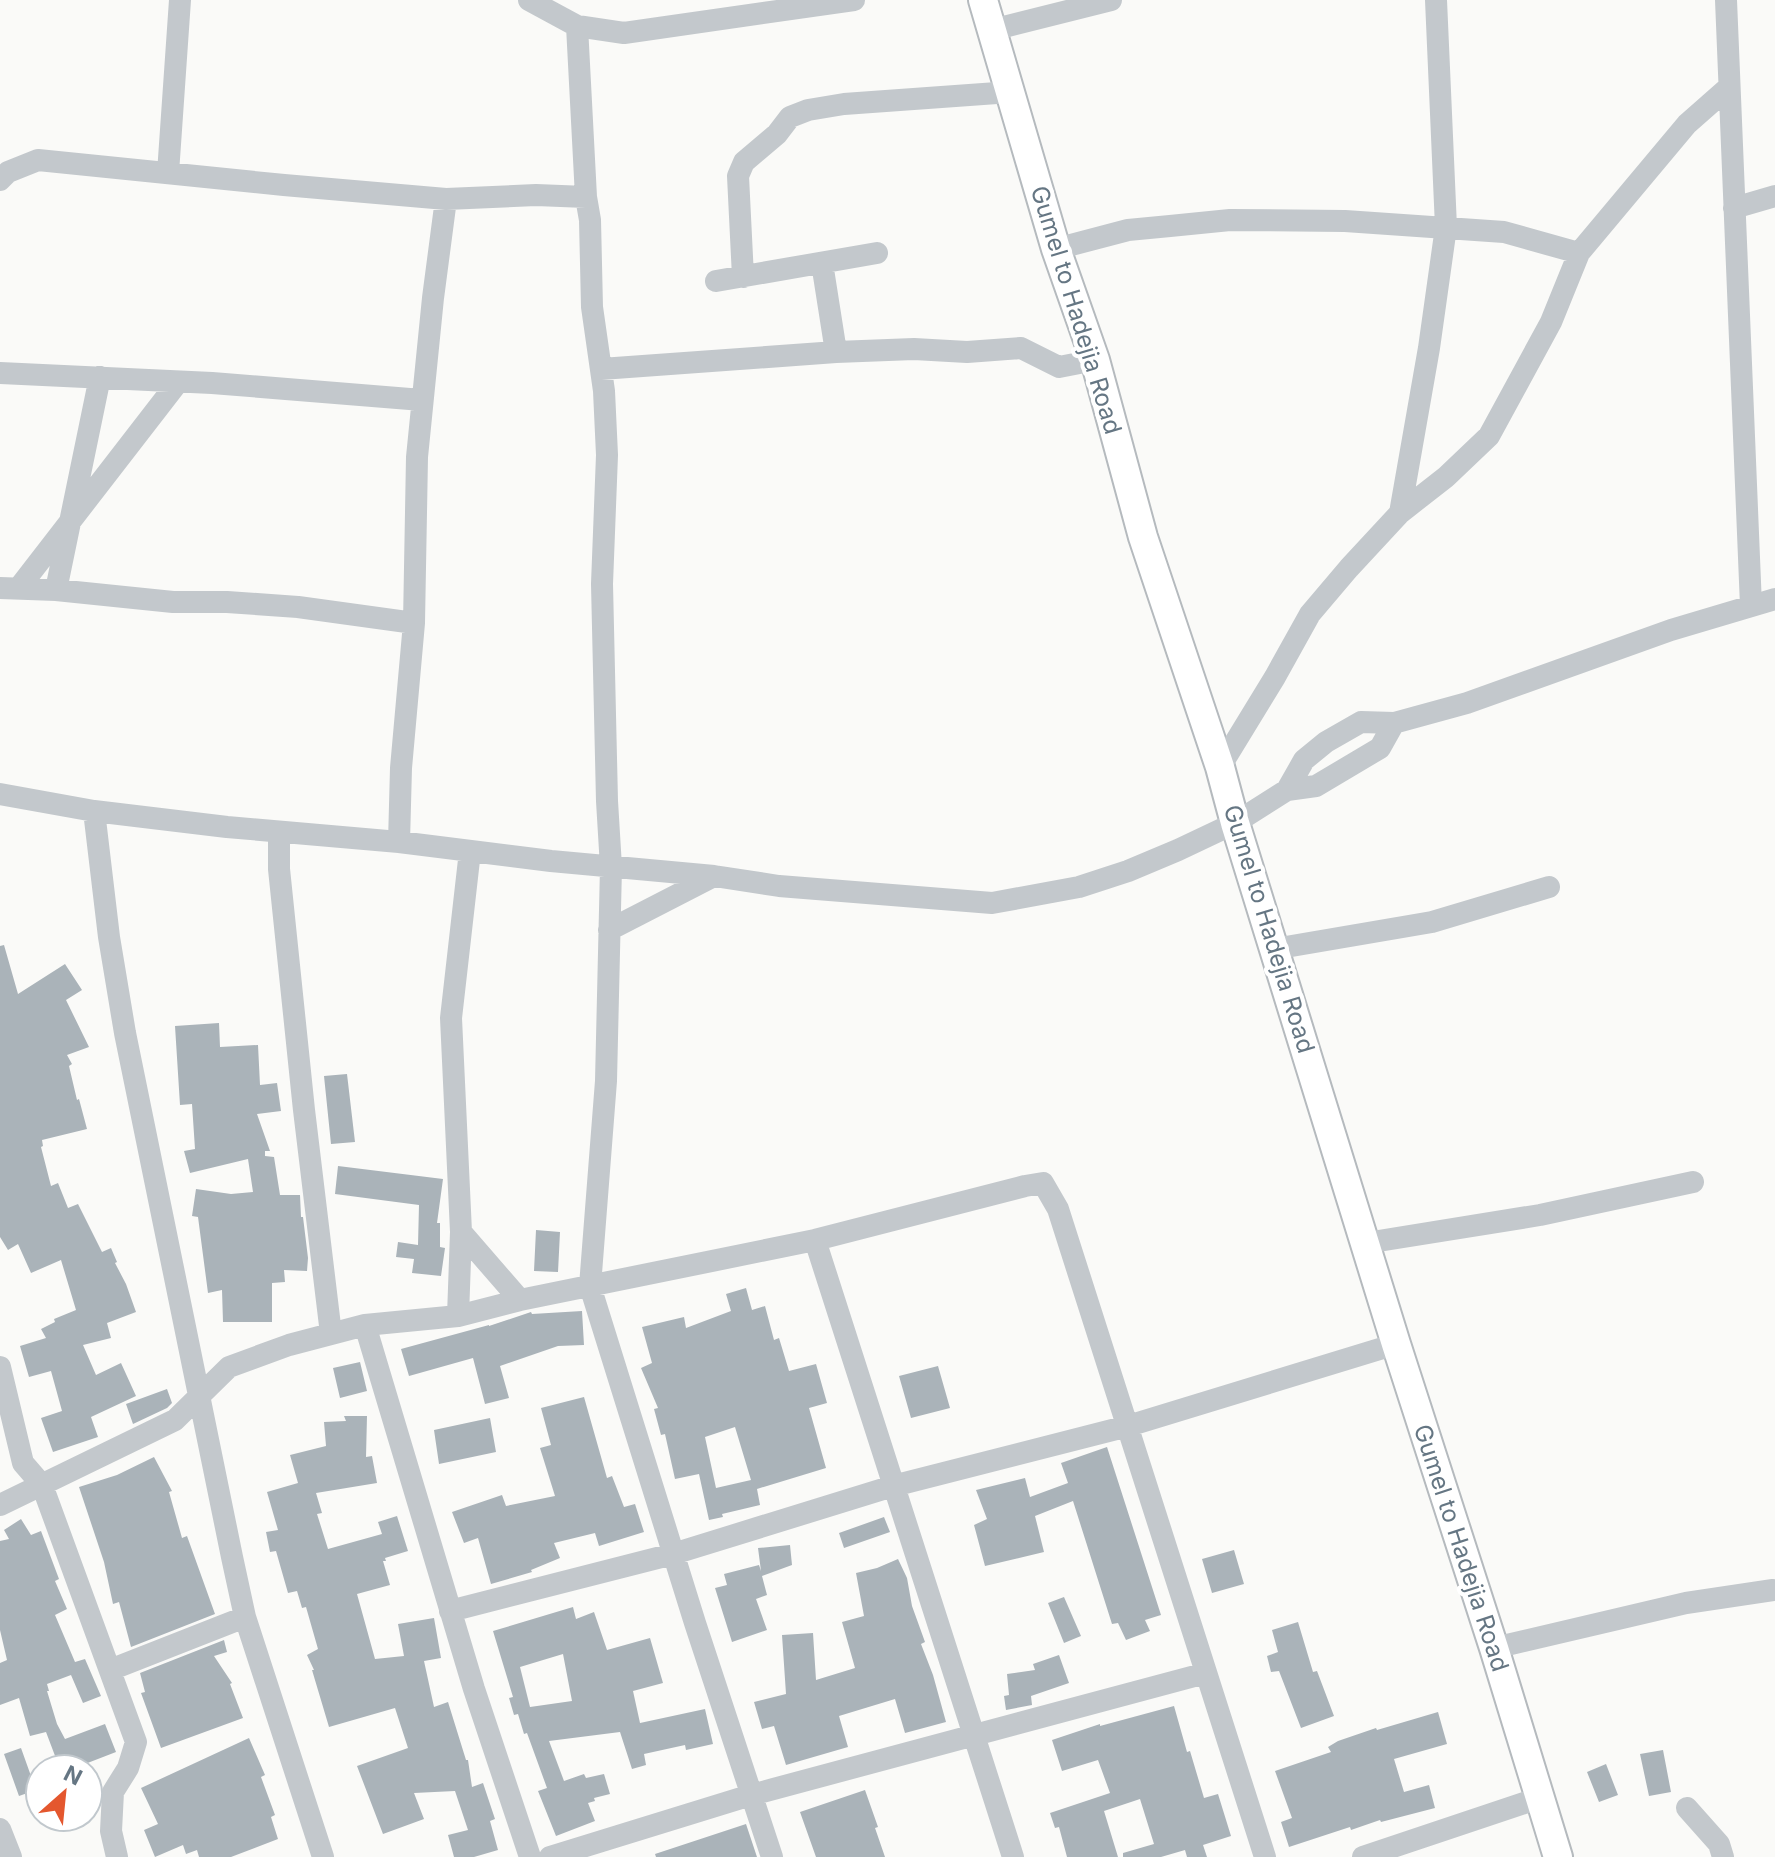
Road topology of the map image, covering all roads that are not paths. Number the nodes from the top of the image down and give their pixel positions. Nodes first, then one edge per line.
1 (180, 0) edge
2 (529, 0) edge
3 (854, 0) edge
4 (983, 0) edge
5 (1111, 0) edge
6 (1436, 0) edge
7 (1726, 0) edge
8 (577, 26) junction
9 (992, 30) junction
10 (1729, 87) junction
11 (1011, 92) junction
12 (168, 173) junction
13 (0, 180) edge
14 (1775, 196) edge
15 (586, 197) junction
16 (446, 199) junction
17 (1734, 208) junction
18 (1446, 227) junction
19 (1056, 249) junction
20 (877, 253) dead end
21 (1579, 253) junction
22 (822, 263) junction
23 (743, 277) junction
24 (716, 281) dead end
25 (836, 352) junction
26 (1095, 360) junction
27 (601, 369) junction
28 (0, 373) edge
29 (100, 377) junction
30 (178, 382) junction
31 (422, 400) junction
32 (1400, 513) junction
33 (70, 521) junction
34 (9, 588) edge
35 (56, 590) junction
36 (1775, 599) edge
37 (1751, 606) junction
38 (414, 623) junction
39 (1394, 723) junction
40 (1220, 767) junction
41 (1287, 790) junction
42 (0, 794) edge
43 (94, 811) junction
44 (1235, 823) junction
45 (279, 833) junction
46 (399, 842) junction
47 (470, 851) junction
48 (611, 867) junction
49 (714, 876) junction
50 (1549, 887) dead end
51 (609, 930) junction
52 (1274, 949) junction
53 (1693, 1182) dead end
54 (461, 1232) junction
55 (815, 1240) junction
56 (1366, 1243) junction
57 (590, 1286) junction
58 (520, 1300) junction
59 (458, 1316) junction
60 (365, 1325) junction
61 (331, 1334) junction
62 (1396, 1344) junction
63 (0, 1367) edge
64 (199, 1397) junction
65 (1128, 1426) junction
66 (42, 1485) junction
67 (893, 1486) junction
68 (0, 1505) edge
69 (673, 1554) junction
70 (1773, 1590) dead end
71 (450, 1611) junction
72 (245, 1617) junction
73 (1494, 1648) junction
74 (110, 1670) junction
75 (1206, 1673) junction
76 (974, 1735) junction
77 (751, 1795) junction
78 (1539, 1798) junction
79 (1687, 1808) dead end
80 (0, 1829) edge
81 (11, 1857) edge
82 (117, 1857) edge
83 (323, 1857) edge
84 (530, 1857) edge
85 (550, 1857) edge
86 (772, 1857) edge
87 (1013, 1857) edge
88 (1265, 1857) edge
89 (1363, 1857) edge
90 (1558, 1857) edge
91 (1723, 1857) edge

1 - 12 street
2 - 8 street
3 - 8 street
4 - 9 main road, Gumel to Hadejia Road
5 - 9 street
6 - 18 street
7 - 10 street
8 - 15 street
9 - 11 main road, Gumel to Hadejia Road
10 - 17 street
10 - 21 street
11 - 19 main road, Gumel to Hadejia Road
11 - 23 street
12 - 13 street
12 - 16 street
14 - 17 street
15 - 16 street
15 - 27 street
16 - 31 street
17 - 37 street
18 - 19 street
18 - 21 street
18 - 32 street
19 - 26 main road, Gumel to Hadejia Road
20 - 22 street
21 - 32 street
22 - 23 street
22 - 25 street
23 - 24 street
25 - 26 street
25 - 27 street
26 - 40 main road, Gumel to Hadejia Road
27 - 48 street
28 - 29 street
29 - 30 street
29 - 33 street
30 - 31 street
30 - 33 street
31 - 38 street
32 - 40 street
33 - 34 street
33 - 35 street
34 - 35 street
35 - 38 street
36 - 37 street
37 - 39 street
38 - 46 street
39 - 41 street
39 - 41 street
40 - 44 main road, Gumel to Hadejia Road
41 - 44 street
42 - 43 street
43 - 45 street
43 - 64 street
44 - 49 street
44 - 52 main road, Gumel to Hadejia Road
45 - 46 street
45 - 61 street
46 - 47 street
47 - 48 street
47 - 54 street
48 - 49 street
48 - 51 street
49 - 51 street
50 - 52 street
51 - 57 street
52 - 56 main road, Gumel to Hadejia Road
53 - 56 street
54 - 58 street
54 - 59 street
55 - 57 street
55 - 65 street
55 - 67 street
56 - 62 main road, Gumel to Hadejia Road
57 - 58 street
57 - 69 street
58 - 59 street
59 - 60 street
60 - 61 street
60 - 71 street
61 - 64 street
62 - 65 street
62 - 73 main road, Gumel to Hadejia Road
63 - 66 street
64 - 66 street
64 - 72 street
65 - 67 street
65 - 75 street
66 - 68 street
66 - 74 street
67 - 69 street
67 - 76 street
69 - 71 street
69 - 77 street
70 - 73 street
71 - 84 street
72 - 74 street
72 - 83 street
73 - 78 main road, Gumel to Hadejia Road
74 - 82 street
75 - 76 street
75 - 88 street
76 - 77 street
76 - 87 street
77 - 85 street
77 - 86 street
78 - 89 street
78 - 90 main road, Gumel to Hadejia Road
79 - 91 street
80 - 81 street

